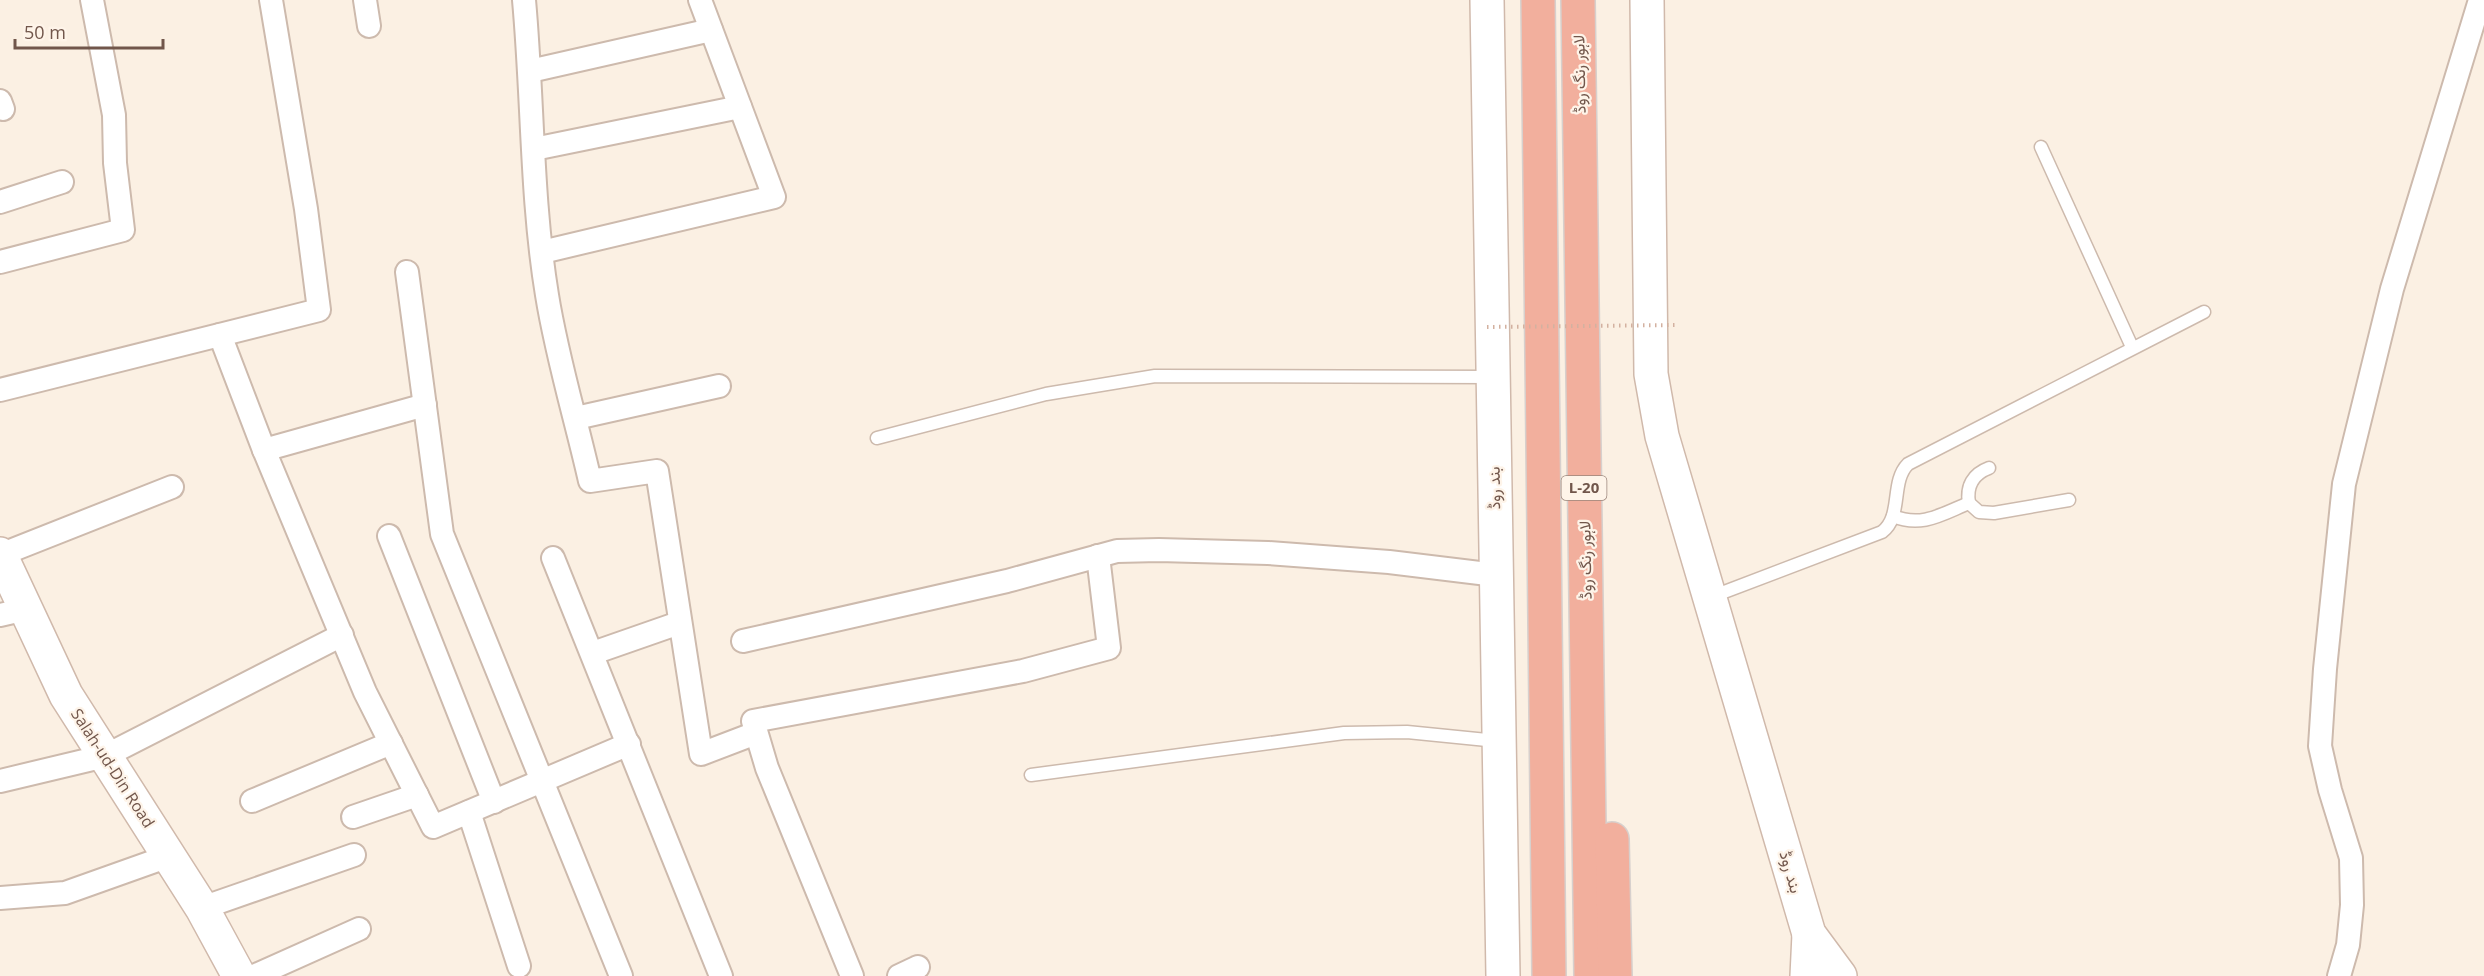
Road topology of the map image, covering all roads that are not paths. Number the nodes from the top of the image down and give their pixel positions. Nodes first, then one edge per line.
1 (92, 0) edge
2 (271, 0) edge
3 (365, 0) edge
4 (524, 0) edge
5 (700, 0) edge
6 (1487, 0) edge
7 (1538, 0) edge
8 (1578, 0) edge
9 (1647, 0) edge
10 (2480, 0) edge
11 (369, 26) dead end
12 (711, 30) junction
13 (530, 71) junction
14 (740, 107) junction
15 (2041, 147) dead end
16 (534, 149) junction
17 (62, 182) dead end
18 (0, 202) edge
19 (542, 252) junction
20 (0, 262) edge
21 (407, 272) dead end
22 (2204, 312) dead end
23 (220, 335) junction
24 (2132, 347) junction
25 (1492, 377) junction
26 (719, 386) dead end
27 (0, 390) edge
28 (425, 405) junction
29 (576, 418) junction
30 (877, 438) dead end
31 (264, 450) junction
32 (1584, 458) junction
33 (1989, 468) dead end
34 (172, 487) dead end
35 (2069, 500) dead end
36 (1970, 503) junction
37 (1893, 516) junction
38 (389, 537) dead end
39 (0, 554) edge
40 (1098, 556) junction
41 (553, 558) dead end
42 (1496, 575) junction
43 (1710, 597) junction
44 (13, 612) edge
45 (679, 623) junction
46 (342, 635) junction
47 (744, 641) dead end
48 (593, 653) junction
49 (756, 733) junction
50 (1498, 741) junction
51 (391, 742) junction
52 (629, 744) junction
53 (105, 756) junction
54 (1031, 774) dead end
55 (0, 781) edge
56 (542, 781) junction
57 (417, 795) junction
58 (252, 801) dead end
59 (494, 802) junction
60 (469, 812) junction
61 (354, 817) dead end
62 (354, 855) dead end
63 (169, 856) junction
64 (0, 898) edge
65 (202, 908) junction
66 (359, 929) dead end
67 (1809, 934) junction
68 (519, 966) dead end
69 (239, 976) edge
70 (254, 976) edge
71 (621, 976) edge
72 (721, 976) edge
73 (852, 976) edge
74 (1503, 976) edge
75 (1549, 976) edge
76 (1591, 976) edge
77 (1615, 976) edge
78 (1807, 976) edge
79 (1840, 976) edge
80 (2339, 976) edge

1 - 20 street
2 - 23 street
3 - 11 street
4 - 13 street
5 - 12 street
6 - 25 main road, بند روڈ
7 - 75 highway, L-20
8 - 32 highway, لاہور رنگ روڈ / L-20
9 - 43 main road, بند روڈ
10 - 80 street
12 - 13 street
12 - 14 street
13 - 16 street
14 - 16 street
14 - 19 street
15 - 24 lane
16 - 19 street
17 - 18 street
19 - 29 street
21 - 28 street
22 - 24 lane
23 - 27 street
23 - 31 street
24 - 37 lane
25 - 30 lane
25 - 42 main road, بند روڈ
26 - 29 street
28 - 31 street
28 - 56 street
29 - 45 street
31 - 46 street
32 - 76 highway, لاہور رنگ روڈ / L-20
32 - 77 highway
33 - 36 lane
34 - 39 street
35 - 36 lane
36 - 37 lane
37 - 43 lane
38 - 59 street
39 - 44 main road, Salah-ud-Din Road
40 - 42 street
40 - 47 street
40 - 49 street
41 - 48 street
42 - 50 main road, بند روڈ
43 - 67 main road, بند روڈ
44 - 53 main road, Salah-ud-Din Road
45 - 48 street
45 - 49 street
46 - 51 street
46 - 53 street
48 - 52 street
49 - 73 street
50 - 54 lane
50 - 74 main road, بند روڈ
51 - 57 street
51 - 58 street
52 - 56 street
52 - 72 street
53 - 55 street
53 - 63 main road, Salah-ud-Din Road
56 - 59 street
56 - 71 street
57 - 60 street
57 - 61 street
59 - 60 street
60 - 68 street
62 - 65 street
63 - 64 street
63 - 65 main road, Salah-ud-Din Road
65 - 69 main road, Salah-ud-Din Road
66 - 70 street
67 - 78 main road
67 - 79 main road

